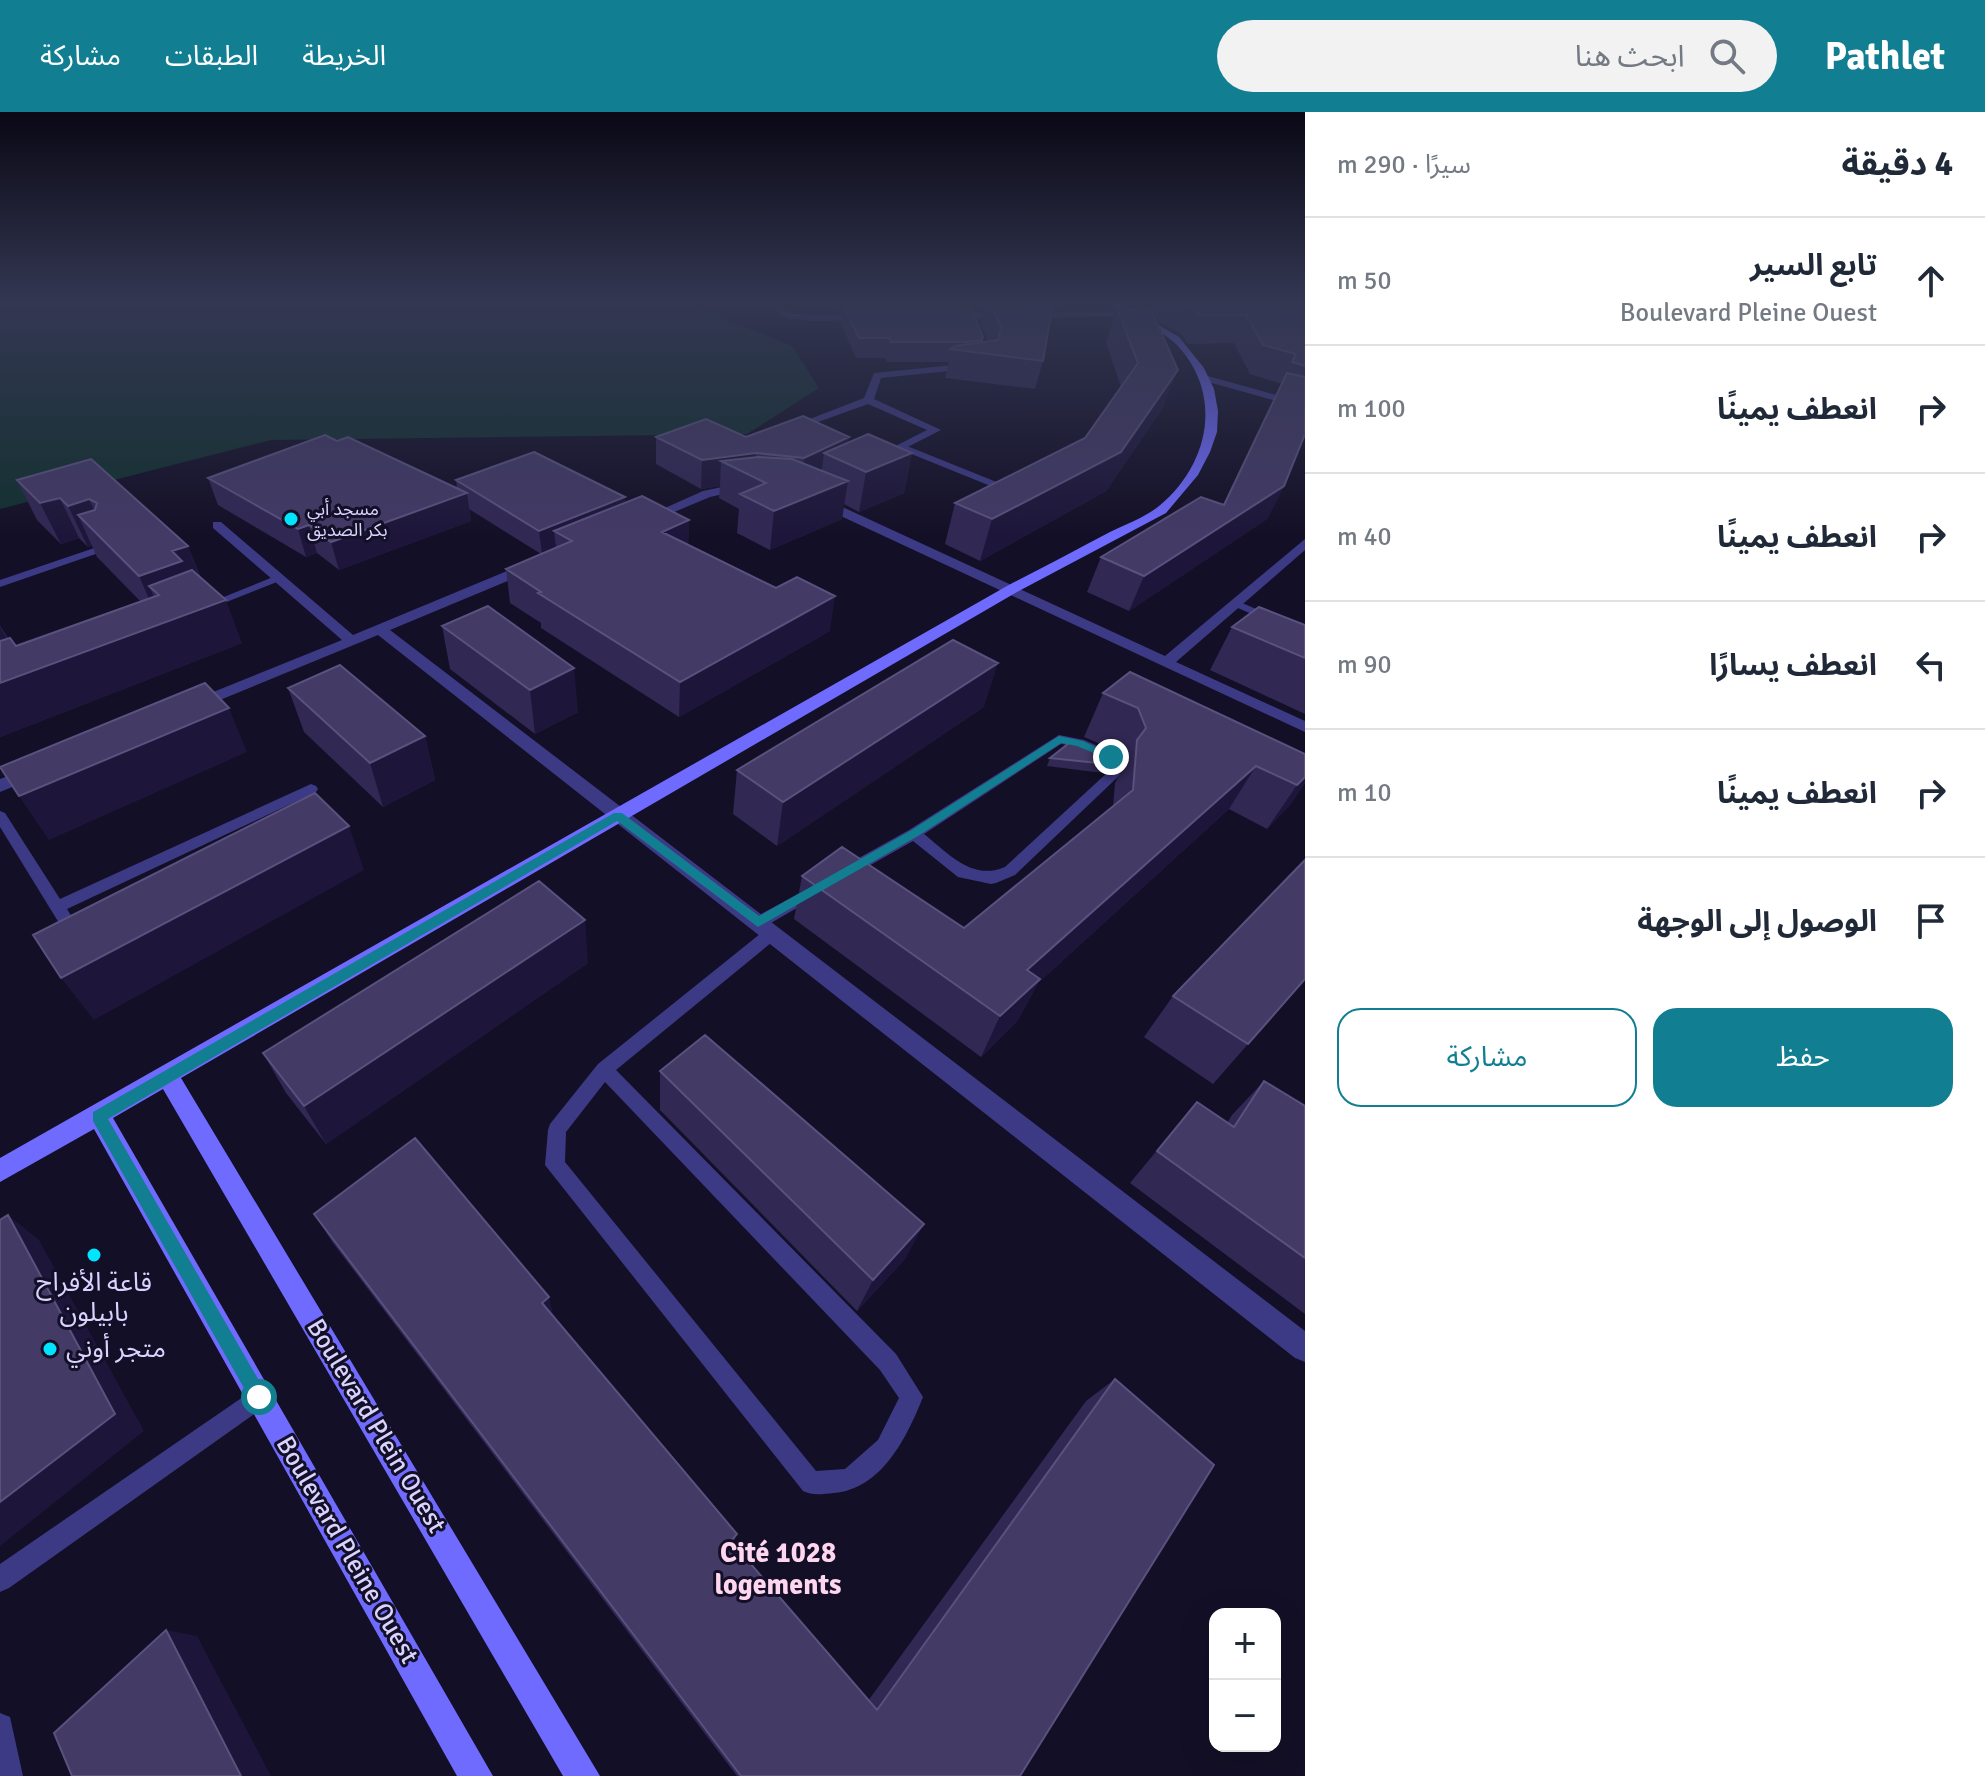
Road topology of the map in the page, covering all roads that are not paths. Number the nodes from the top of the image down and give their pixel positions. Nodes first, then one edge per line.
1 (875, 381) edge
2 (1205, 381) edge
3 (1214, 381) edge
4 (868, 400) junction
5 (1305, 406) edge
6 (774, 435) edge
7 (902, 447) junction
8 (859, 467) edge
9 (764, 486) edge
10 (1006, 489) edge
11 (802, 493) edge
12 (636, 523) edge
13 (217, 525) dead end
14 (1305, 543) edge
15 (109, 546) edge
16 (550, 558) edge
17 (278, 578) junction
18 (0, 584) edge
19 (1012, 589) junction
20 (1235, 603) junction
21 (190, 613) edge
22 (380, 629) junction
23 (1305, 634) edge
24 (352, 641) junction
25 (1167, 662) junction
26 (176, 713) edge
27 (1305, 727) edge
28 (44, 768) edge
29 (0, 786) edge
30 (311, 789) dead end
31 (0, 816) edge
32 (618, 816) junction
33 (914, 834) junction
34 (60, 906) junction
35 (765, 928) junction
36 (73, 932) edge
37 (604, 1069) junction
38 (168, 1076) junction
39 (99, 1116) junction
40 (0, 1171) edge
41 (1305, 1348) edge
42 (259, 1397) junction
43 (0, 1579) edge
44 (0, 1727) edge
45 (9, 1776) edge
46 (476, 1776) edge
47 (583, 1776) edge

1 - 4 street
2 - 19 main road
3 - 5 street
4 - 6 street
4 - 7 street
7 - 8 street
7 - 10 lane
9 - 12 street
11 - 19 street
13 - 17 street
14 - 20 street
15 - 18 lane
16 - 22 street
17 - 21 lane
17 - 24 street
19 - 25 street
19 - 32 main road
20 - 23 lane
20 - 25 street
22 - 24 street
22 - 32 street
24 - 26 street
25 - 27 street
28 - 29 street
30 - 34 lane
31 - 34 lane
32 - 35 street
32 - 38 main road
33 - 33 lane
33 - 35 lane
34 - 36 lane
35 - 37 lane
35 - 41 street
37 - 37 lane
38 - 39 main road
38 - 47 main road, Boulevard Plein Ouest
39 - 40 main road
39 - 42 main road, Boulevard Pleine Ouest
42 - 43 lane
42 - 46 main road, Boulevard Pleine Ouest
44 - 45 lane

